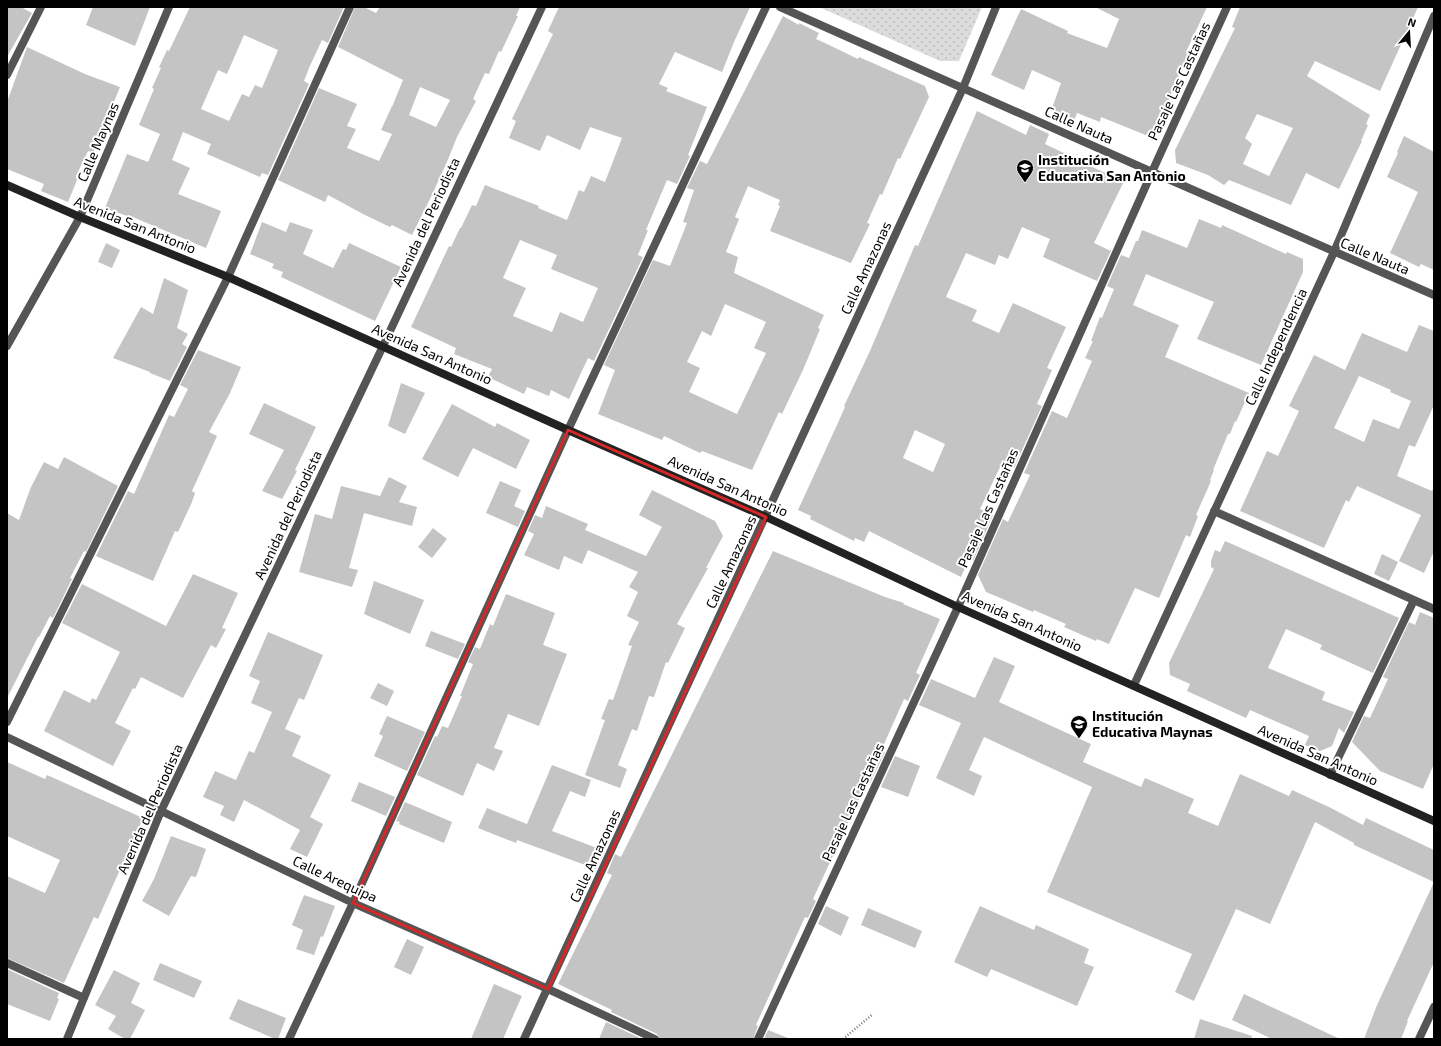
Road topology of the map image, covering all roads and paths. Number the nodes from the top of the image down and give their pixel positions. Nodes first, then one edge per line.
1 (41, 7) edge
2 (169, 7) edge
3 (350, 7) edge
4 (542, 7) edge
5 (766, 7) edge
6 (780, 7) edge
7 (996, 7) edge
8 (1227, 7) edge
9 (1434, 16) edge
10 (7, 75) edge
11 (963, 88) junction
12 (1152, 172) junction
13 (7, 185) edge
14 (80, 217) junction
15 (1334, 252) junction
16 (228, 277) junction
17 (1434, 295) edge
18 (7, 346) edge
19 (383, 346) junction
20 (568, 430) junction
21 (1214, 511) junction
22 (766, 517) junction
23 (1414, 600) junction
24 (958, 607) junction
25 (1434, 609) edge
26 (1134, 685) junction
27 (7, 722) edge
28 (7, 737) edge
29 (1330, 775) junction
30 (161, 812) junction
31 (1434, 821) edge
32 (353, 902) junction
33 (7, 963) edge
34 (548, 989) junction
35 (84, 998) junction
36 (1434, 1007) edge
37 (873, 1014) dead end
38 (67, 1039) edge
39 (289, 1039) edge
40 (524, 1039) edge
41 (654, 1039) edge
42 (758, 1039) edge
43 (843, 1039) edge
44 (1419, 1039) edge

1 - 10 street
2 - 14 street, Calle Maynas
3 - 16 street
4 - 19 street, Avenida del Periodista
5 - 20 street
6 - 11 street, Calle Nauta
7 - 11 street, Calle Amazonas
8 - 12 street, Pasaje Las Castañas
9 - 15 street, Calle Independencia
11 - 12 street, Calle Nauta
11 - 22 street, Calle Amazonas
12 - 15 street, Calle Nauta
12 - 24 street, Pasaje Las Castañas
13 - 14 main road, Avenida San Antonio
14 - 16 main road, Avenida San Antonio
14 - 18 street, Calle Maynas
15 - 17 street, Calle Nauta
15 - 21 street, Calle Independencia
16 - 19 main road, Avenida San Antonio
16 - 27 street
19 - 20 main road, Avenida San Antonio
19 - 30 street, Avenida del Periodista
20 - 22 main road, Avenida San Antonio
20 - 32 street
21 - 23 street
21 - 26 street, Calle Independencia
22 - 24 main road, Avenida San Antonio
22 - 34 street, Calle Amazonas
23 - 25 street
23 - 29 street
24 - 26 main road, Avenida San Antonio
24 - 42 street, Pasaje Las Castañas
26 - 29 main road, Avenida San Antonio
28 - 30 street, Calle Arequipa
29 - 31 main road, Avenida San Antonio
30 - 32 street, Calle Arequipa
30 - 35 street, Avenida del Periodista
32 - 34 street, Calle Arequipa
32 - 39 street
33 - 35 street
34 - 40 street, Calle Amazonas
34 - 41 street, Calle Arequipa
35 - 38 street, Avenida del Periodista
36 - 44 street
37 - 43 path

